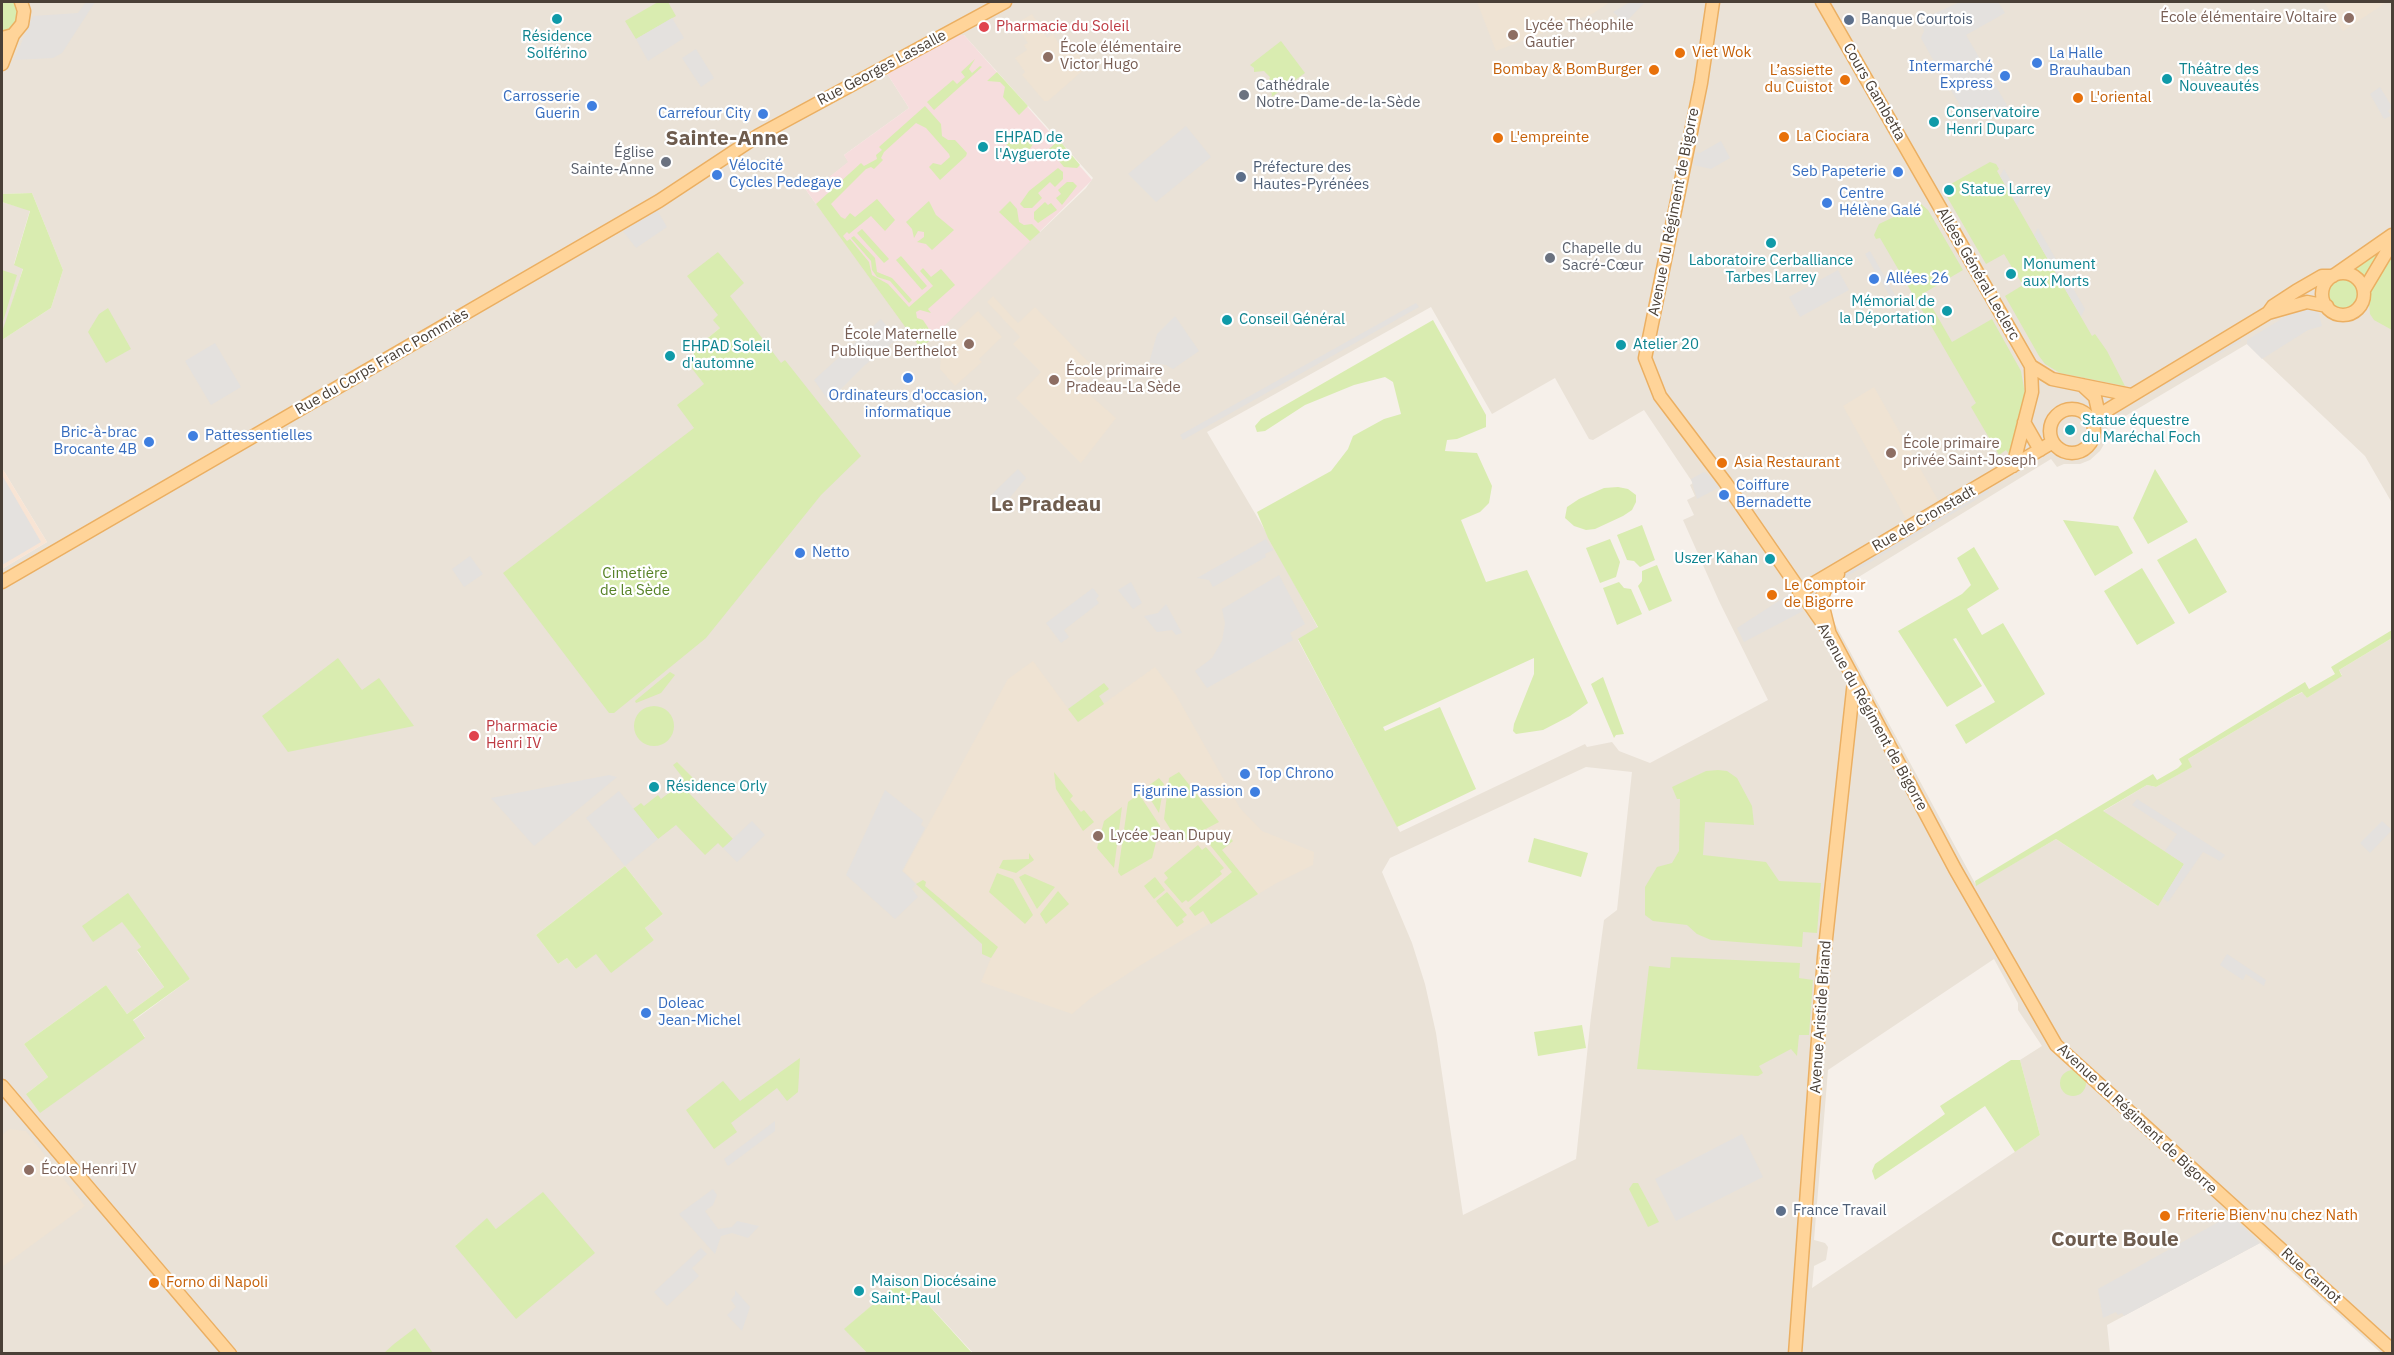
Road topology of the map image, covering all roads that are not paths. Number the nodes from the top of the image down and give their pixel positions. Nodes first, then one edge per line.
1 (1005, 2) edge
2 (1713, 2) edge
3 (1822, 2) edge
4 (25, 5) edge
5 (7, 37) edge
6 (2, 64) edge
7 (759, 135) joint
8 (1925, 182) joint
9 (2392, 235) edge
10 (2392, 243) edge
11 (2334, 275) junction
12 (2364, 290) junction
13 (2327, 306) junction
14 (2268, 313) junction
15 (2031, 366) junction
16 (2081, 384) junction
17 (2131, 395) junction
18 (2095, 417) junction
19 (2024, 422) junction
20 (2053, 442) junction
21 (2040, 450) junction
22 (2013, 466) junction
23 (1855, 558) junction
24 (2, 582) edge
25 (1799, 592) junction
26 (1830, 634) junction
27 (1854, 681) junction
28 (1866, 701) junction
29 (1849, 709) junction
30 (2, 1086) edge
31 (2229, 1203) joint
32 (2392, 1350) edge
33 (230, 1353) edge
34 (1795, 1353) edge

1 - 7 main road, Rue Georges Lassalle
2 - 25 main road, Avenue du Régiment de Bigorre
3 - 8 main road, Cours Gambetta
4 - 5 main road
5 - 6 main road
7 - 24 main road, Rue du Corps Franc Pommiès
8 - 15 main road, Allées Général Leclerc
9 - 11 main road
10 - 12 main road
11 - 12 main road
11 - 13 main road
11 - 14 main road
12 - 13 main road
13 - 14 main road
14 - 17 main road
15 - 16 main road
15 - 19 main road, Allées Général Leclerc
16 - 17 main road
16 - 18 main road
17 - 18 main road
18 - 20 main road
18 - 20 main road
19 - 21 main road
19 - 22 main road, Allées Général Leclerc
20 - 21 main road, Rue de Cronstadt
21 - 22 main road, Rue de Cronstadt
22 - 23 main road, Rue de Cronstadt
23 - 25 main road, Rue de Cronstadt
23 - 26 main road, Rue de Cronstadt
25 - 26 main road, Avenue du Régiment de Bigorre
26 - 27 main road, Avenue du Régiment de Bigorre
27 - 28 main road, Avenue du Régiment de Bigorre
27 - 29 main road, Avenue Aristide Briand
28 - 29 main road
28 - 31 main road, Avenue du Régiment de Bigorre
29 - 34 main road, Avenue Aristide Briand
30 - 33 main road
31 - 32 main road, Rue Carnot

